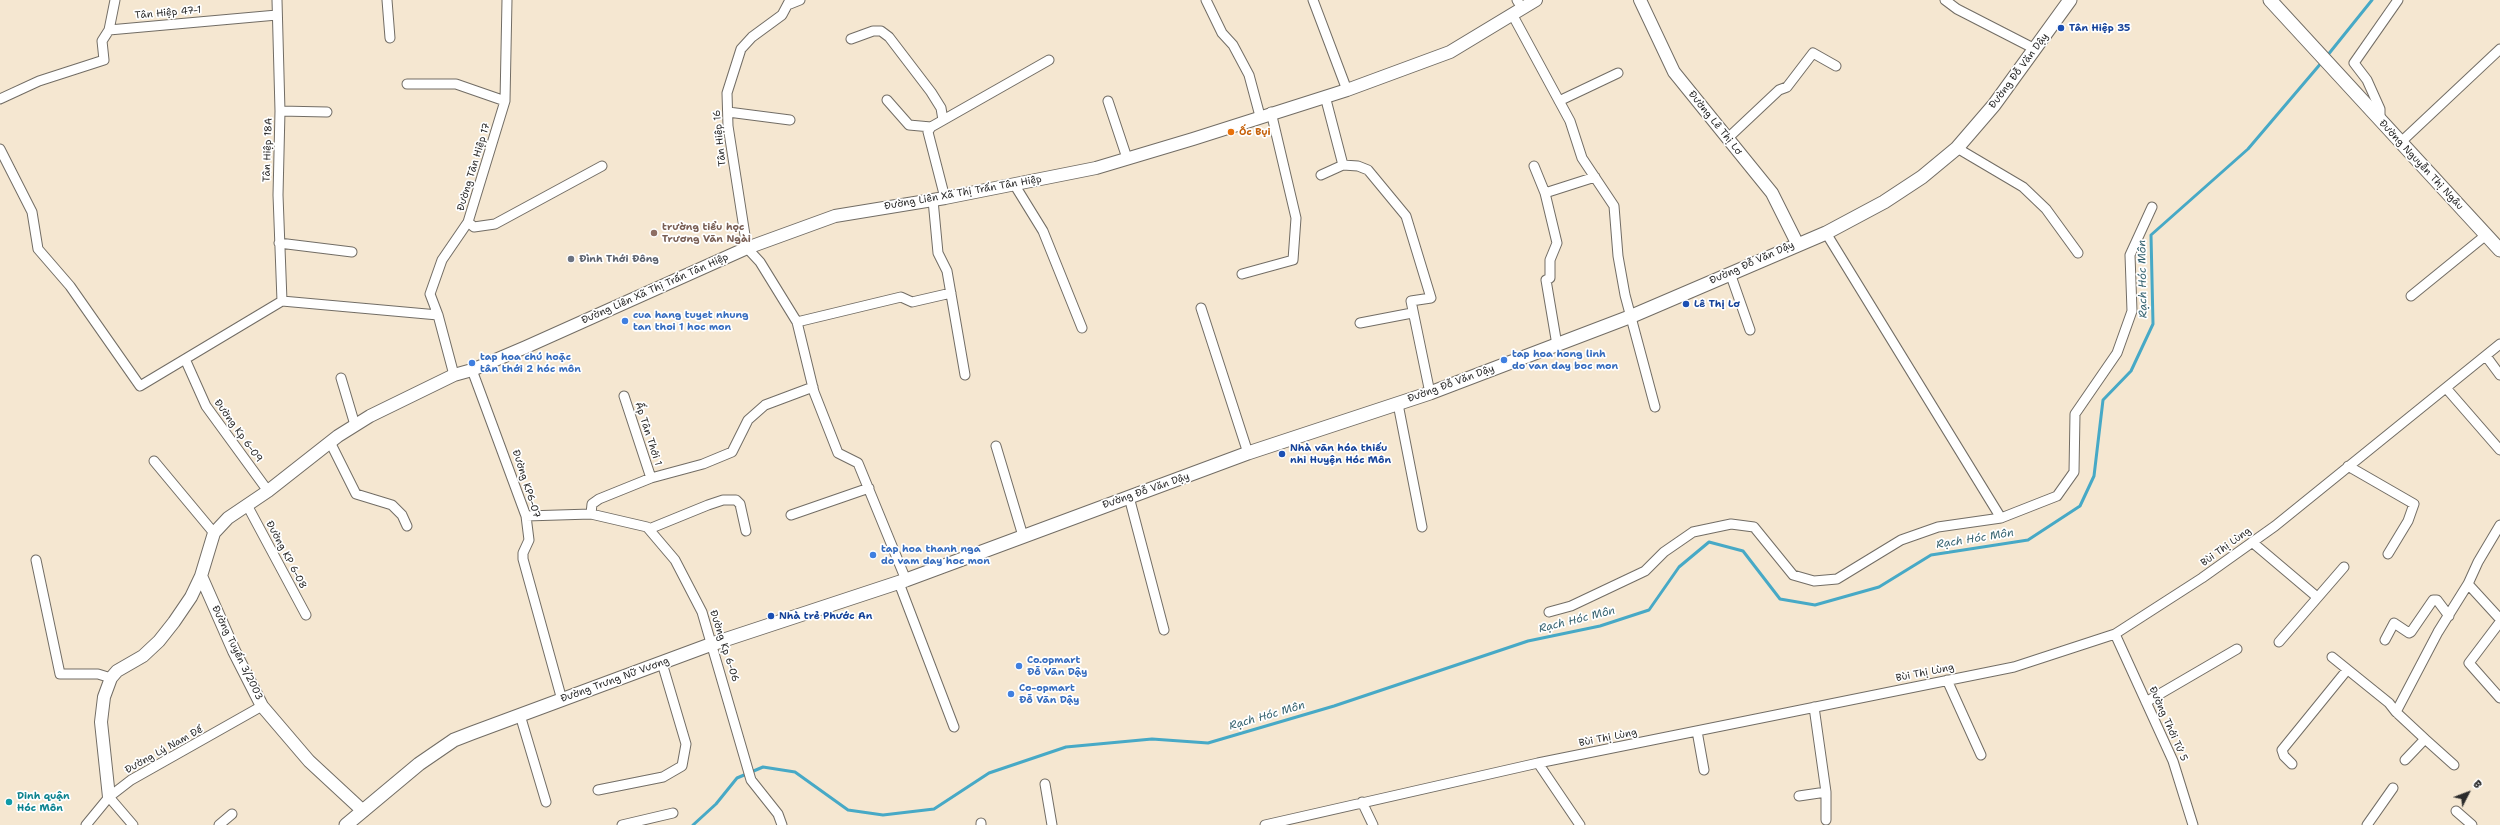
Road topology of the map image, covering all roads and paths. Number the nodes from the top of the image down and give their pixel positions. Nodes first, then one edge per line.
1 (115, 0) edge
2 (276, 0) edge
3 (387, 0) edge
4 (507, 0) edge
5 (800, 0) edge
6 (1206, 0) edge
7 (1314, 0) edge
8 (1536, 0) edge
9 (1640, 0) edge
10 (1945, 0) edge
11 (2070, 0) edge
12 (2398, 0) edge
13 (2272, 1) edge
14 (790, 2) edge
15 (1517, 7) edge
16 (277, 15) junction
17 (109, 30) junction
18 (390, 38) dead end
19 (851, 39) dead end
20 (2035, 49) junction
21 (2500, 49) edge
22 (1049, 60) dead end
23 (1836, 66) dead end
24 (1618, 73) dead end
25 (407, 84) dead end
26 (1347, 90) junction
27 (1325, 96) junction
28 (0, 99) edge
29 (887, 100) dead end
30 (505, 101) junction
31 (1108, 101) dead end
32 (1559, 102) junction
33 (280, 111) junction
34 (327, 112) dead end
35 (728, 112) junction
36 (1266, 114) junction
37 (790, 120) dead end
38 (943, 120) junction
39 (2380, 121) junction
40 (931, 127) junction
41 (1728, 138) junction
42 (2401, 142) junction
43 (1957, 148) junction
44 (0, 149) edge
45 (1128, 158) junction
46 (1342, 165) junction
47 (602, 166) dead end
48 (1534, 166) dead end
49 (1321, 175) dead end
50 (1595, 177) junction
51 (1014, 184) junction
52 (1546, 193) junction
53 (939, 199) junction
54 (2152, 207) dead end
55 (468, 222) junction
56 (1826, 233) junction
57 (2486, 235) junction
58 (279, 243) junction
59 (1797, 244) junction
60 (747, 248) junction
61 (2500, 250) edge
62 (352, 252) dead end
63 (2078, 253) dead end
64 (1730, 273) junction
65 (1242, 274) dead end
66 (951, 293) junction
67 (2411, 296) dead end
68 (282, 301) junction
69 (1201, 308) dead end
70 (1412, 313) junction
71 (438, 316) junction
72 (1632, 316) junction
73 (797, 322) junction
74 (1360, 323) dead end
75 (1082, 328) dead end
76 (1750, 330) dead end
77 (2500, 344) edge
78 (1557, 345) junction
79 (2486, 356) junction
80 (185, 359) junction
81 (472, 370) junction
82 (454, 375) junction
83 (965, 375) dead end
84 (2500, 375) edge
85 (341, 378) dead end
86 (813, 387) junction
87 (2446, 388) junction
88 (1430, 393) junction
89 (624, 396) dead end
90 (1398, 404) junction
91 (1655, 407) dead end
92 (355, 425) junction
93 (330, 442) junction
94 (996, 446) dead end
95 (2500, 450) edge
96 (1248, 453) junction
97 (154, 461) dead end
98 (2348, 466) junction
99 (651, 478) junction
100 (869, 488) junction
101 (268, 491) junction
102 (1129, 497) junction
103 (247, 505) junction
104 (591, 514) junction
105 (791, 515) dead end
106 (526, 516) junction
107 (2001, 518) junction
108 (2500, 525) edge
109 (407, 526) dead end
110 (1422, 527) dead end
111 (649, 529) junction
112 (746, 531) dead end
113 (214, 533) junction
114 (1023, 536) junction
115 (2252, 542) junction
116 (2388, 554) dead end
117 (36, 560) dead end
118 (2344, 567) dead end
119 (201, 576) junction
120 (902, 582) junction
121 (2468, 584) junction
122 (2317, 597) junction
123 (1549, 612) dead end
124 (306, 615) dead end
125 (2448, 616) junction
126 (2500, 619) edge
127 (2500, 622) edge
128 (1164, 630) dead end
129 (2115, 634) junction
130 (2384, 640) dead end
131 (2279, 642) dead end
132 (712, 644) junction
133 (2237, 649) dead end
134 (2332, 657) dead end
135 (662, 663) junction
136 (2347, 670) junction
137 (110, 678) junction
138 (1946, 680) junction
139 (2500, 698) edge
140 (562, 700) junction
141 (2146, 702) junction
142 (262, 706) junction
143 (1814, 707) junction
144 (2396, 712) junction
145 (520, 715) junction
146 (954, 727) dead end
147 (1698, 731) junction
148 (2425, 739) junction
149 (1981, 755) dead end
150 (2405, 760) dead end
151 (1538, 762) junction
152 (2292, 764) dead end
153 (2454, 765) dead end
154 (1704, 770) dead end
155 (1045, 784) dead end
156 (2393, 788) dead end
157 (598, 790) dead end
158 (1826, 792) junction
159 (1800, 796) dead end
160 (109, 797) junction
161 (546, 802) dead end
162 (1362, 802) junction
163 (2456, 810) dead end
164 (363, 811) junction
165 (673, 813) dead end
166 (232, 814) dead end
167 (1826, 820) dead end
168 (86, 825) edge
169 (133, 825) edge
170 (219, 825) edge
171 (346, 825) edge
172 (622, 825) edge
173 (782, 825) edge
174 (1052, 825) edge
175 (1265, 825) edge
176 (1373, 825) edge
177 (1580, 825) edge
178 (2193, 825) edge
179 (2367, 825) edge
180 (2472, 825) edge

1 - 17 street
2 - 16 street, Tân Hiệp 18A
3 - 18 street
4 - 30 street, Đường Tân Hiệp 17
5 - 14 street
6 - 36 street
7 - 26 street
8 - 15 street, Đường Liên Xã Thị Trấn Tân Hiệp
9 - 41 street, Đường Lê Thị Lơ
10 - 20 street
11 - 20 main road, Đường Đỗ Văn Dậy
12 - 39 street
13 - 39 main road, Đường Nguyễn Thị Ngâu
14 - 35 street, Tân Hiệp 16
15 - 26 street, Đường Liên Xã Thị Trấn Tân Hiệp
15 - 32 street
16 - 17 street, Tân Hiệp 47-1
16 - 33 street, Tân Hiệp 18A
17 - 28 street
19 - 38 street
20 - 43 main road, Đường Đỗ Văn Dậy
21 - 42 street
22 - 38 street
23 - 41 street
24 - 32 street
25 - 30 street
26 - 27 street, Đường Liên Xã Thị Trấn Tân Hiệp
27 - 36 street, Đường Liên Xã Thị Trấn Tân Hiệp
27 - 46 street
29 - 40 street
30 - 55 street, Đường Tân Hiệp 17
31 - 45 street
32 - 50 street
33 - 34 street
33 - 58 street, Tân Hiệp 18A
35 - 37 street
35 - 60 street, Tân Hiệp 16
36 - 45 street, Đường Liên Xã Thị Trấn Tân Hiệp
36 - 65 street
38 - 40 street
39 - 42 main road, Đường Nguyễn Thị Ngâu
40 - 53 street
41 - 59 street, Đường Lê Thị Lơ
42 - 57 main road, Đường Nguyễn Thị Ngâu
43 - 56 main road, Đường Đỗ Văn Dậy
43 - 63 street
44 - 80 street
45 - 51 street, Đường Liên Xã Thị Trấn Tân Hiệp
46 - 49 street
46 - 70 street
47 - 55 street
48 - 52 street
50 - 52 street
50 - 72 street
51 - 53 street, Đường Liên Xã Thị Trấn Tân Hiệp
51 - 75 street
52 - 78 street
53 - 60 street, Đường Liên Xã Thị Trấn Tân Hiệp
53 - 66 street
54 - 107 street
55 - 71 street, Đường Tân Hiệp 17
56 - 59 main road, Đường Đỗ Văn Dậy
56 - 107 street
57 - 61 main road, Đường Nguyễn Thị Ngâu
57 - 67 street
58 - 62 street
58 - 68 street, Tân Hiệp 18A
59 - 64 main road, Đường Đỗ Văn Dậy
60 - 73 street
60 - 81 street, Đường Liên Xã Thị Trấn Tân Hiệp
64 - 72 main road, Đường Đỗ Văn Dậy
64 - 76 street
66 - 73 street
66 - 83 street
68 - 71 street
68 - 80 street
69 - 96 street
70 - 74 street
70 - 88 street
71 - 82 street, Đường Tân Hiệp 17
72 - 78 main road, Đường Đỗ Văn Dậy
72 - 91 street
73 - 86 street
77 - 79 street, Bùi Thị Lùng
78 - 88 main road, Đường Đỗ Văn Dậy
79 - 84 street
79 - 87 street, Bùi Thị Lùng
80 - 101 street, Đường Kp 6-09
81 - 82 street, Đường Liên Xã Thị Trấn Tân Hiệp
81 - 106 street, Đường KP6-07
82 - 92 street, Đường Liên Xã Thị Trấn Tân Hiệp
85 - 92 street
86 - 99 street, Ấp Tân Thới 1
86 - 100 street
87 - 95 street
87 - 98 street, Bùi Thị Lùng
88 - 90 main road, Đường Đỗ Văn Dậy
89 - 99 street, Ấp Tân Thới 1
90 - 96 main road, Đường Đỗ Văn Dậy
90 - 110 street
92 - 93 street, Đường Liên Xã Thị Trấn Tân Hiệp
93 - 101 street, Đường Liên Xã Thị Trấn Tân Hiệp
93 - 109 street
94 - 114 street
96 - 102 main road, Đường Đỗ Văn Dậy
97 - 113 street
98 - 115 street, Bùi Thị Lùng
98 - 116 street
99 - 104 street, Ấp Tân Thới 1
100 - 105 street
100 - 120 street
101 - 103 street, Đường Liên Xã Thị Trấn Tân Hiệp
102 - 114 main road, Đường Đỗ Văn Dậy
102 - 128 street
103 - 113 street, Đường Liên Xã Thị Trấn Tân Hiệp
103 - 124 street, Đường KP 6-08
104 - 106 street
104 - 111 street
106 - 140 street, Đường KP6-07
107 - 123 street
108 - 121 street
111 - 112 street
111 - 132 street, Đường Kp 6-06
113 - 119 street, Đường Liên Xã Thị Trấn Tân Hiệp
114 - 120 main road, Đường Đỗ Văn Dậy
115 - 122 street
115 - 129 street, Bùi Thị Lùng
117 - 137 street
118 - 122 street
119 - 137 street, Đường Liên Xã Thị Trấn Tân Hiệp
119 - 142 street, Đường Tuyến 3/2003
120 - 132 main road, Đường Trưng Nữ Vương
120 - 146 street
121 - 125 street
121 - 126 street
122 - 131 street
125 - 130 street
125 - 144 street
127 - 139 street
129 - 138 street, Bùi Thị Lùng
129 - 141 street, Đường Thới Tứ 5
132 - 135 main road, Đường Trưng Nữ Vương
132 - 173 street, Đường Kp 6-06
133 - 141 street
134 - 136 street
135 - 140 main road, Đường Trưng Nữ Vương
135 - 157 street
136 - 144 street
136 - 152 street
137 - 160 street
138 - 143 street, Bùi Thị Lùng
138 - 149 street
140 - 145 main road, Đường Trưng Nữ Vương
141 - 178 street, Đường Thới Tứ 5
142 - 160 street, Đường Lý Nam Đế
142 - 164 street, Đường Tuyến 3/2003
143 - 147 street, Bùi Thị Lùng
143 - 158 street
144 - 148 street
145 - 161 street
145 - 164 main road, Đường Trưng Nữ Vương
147 - 151 street, Bùi Thị Lùng
147 - 154 street
148 - 150 street
148 - 153 street
151 - 162 street, Bùi Thị Lùng
151 - 177 street
155 - 174 street
156 - 179 street
158 - 159 street
158 - 167 street
160 - 168 street, Đường Lý Nam Đế
160 - 169 street
162 - 175 street, Bùi Thị Lùng
162 - 176 street
163 - 180 street
164 - 171 main road, Đường Trưng Nữ Vương
165 - 172 street
166 - 170 street

